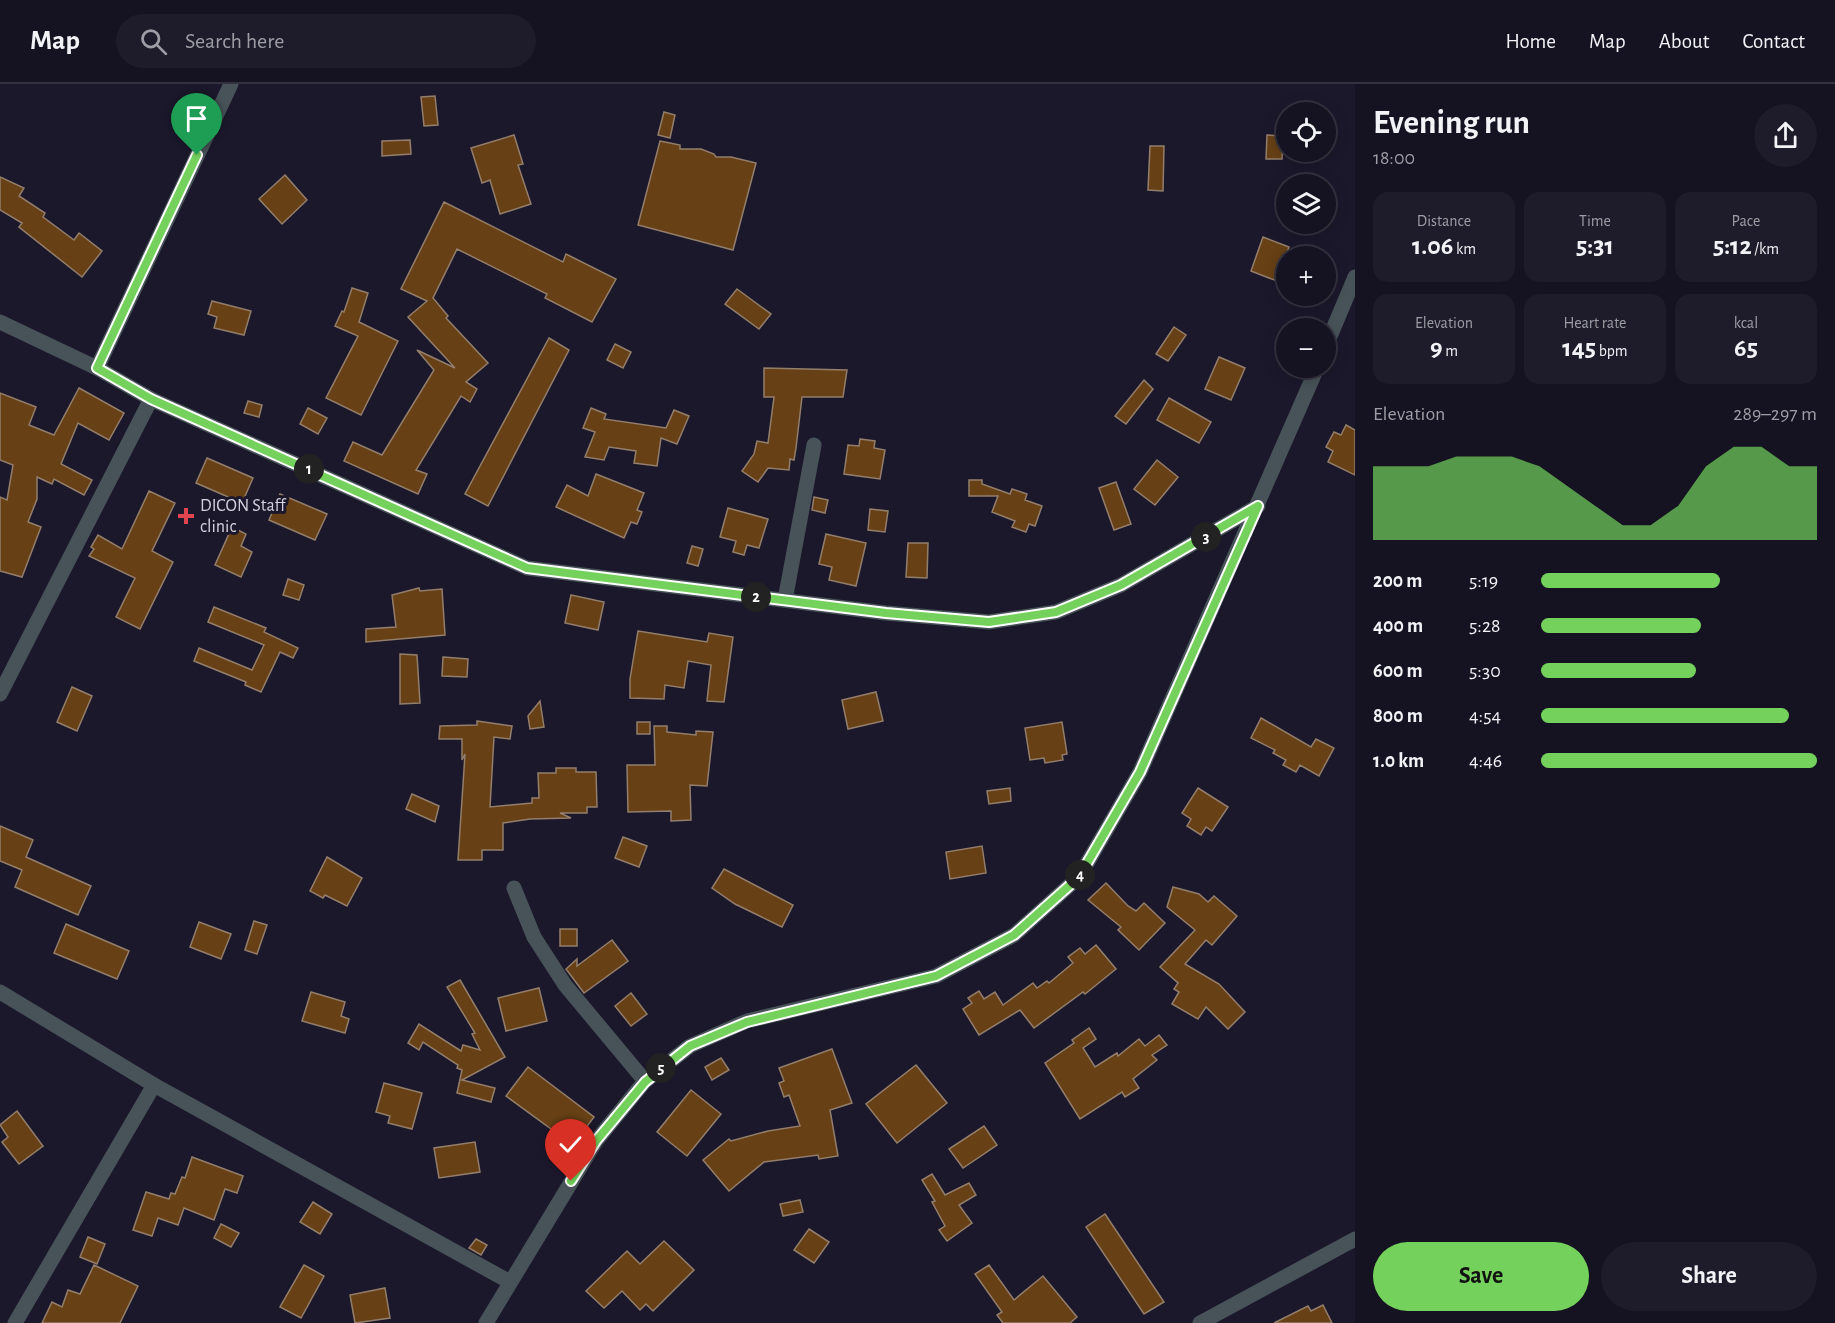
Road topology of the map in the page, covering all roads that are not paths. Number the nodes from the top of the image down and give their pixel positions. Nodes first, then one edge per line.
1 (231, 84) edge
2 (1355, 277) edge
3 (0, 322) edge
4 (1336, 322) edge
5 (97, 368) junction
6 (1313, 378) edge
7 (151, 399) junction
8 (814, 445) dead end
9 (1258, 506) junction
10 (784, 600) junction
11 (0, 694) edge
12 (514, 888) dead end
13 (0, 992) edge
14 (645, 1082) junction
15 (154, 1085) junction
16 (1355, 1239) edge
17 (510, 1282) junction
18 (15, 1323) edge
19 (486, 1323) edge
20 (1200, 1323) edge

1 - 5 street
2 - 4 street
3 - 5 street
5 - 7 street
6 - 9 street
7 - 10 street
7 - 11 street
8 - 10 street
9 - 10 street
9 - 14 street
12 - 14 street
13 - 15 street
14 - 17 street
15 - 17 street
15 - 18 street
16 - 20 street
17 - 19 street

